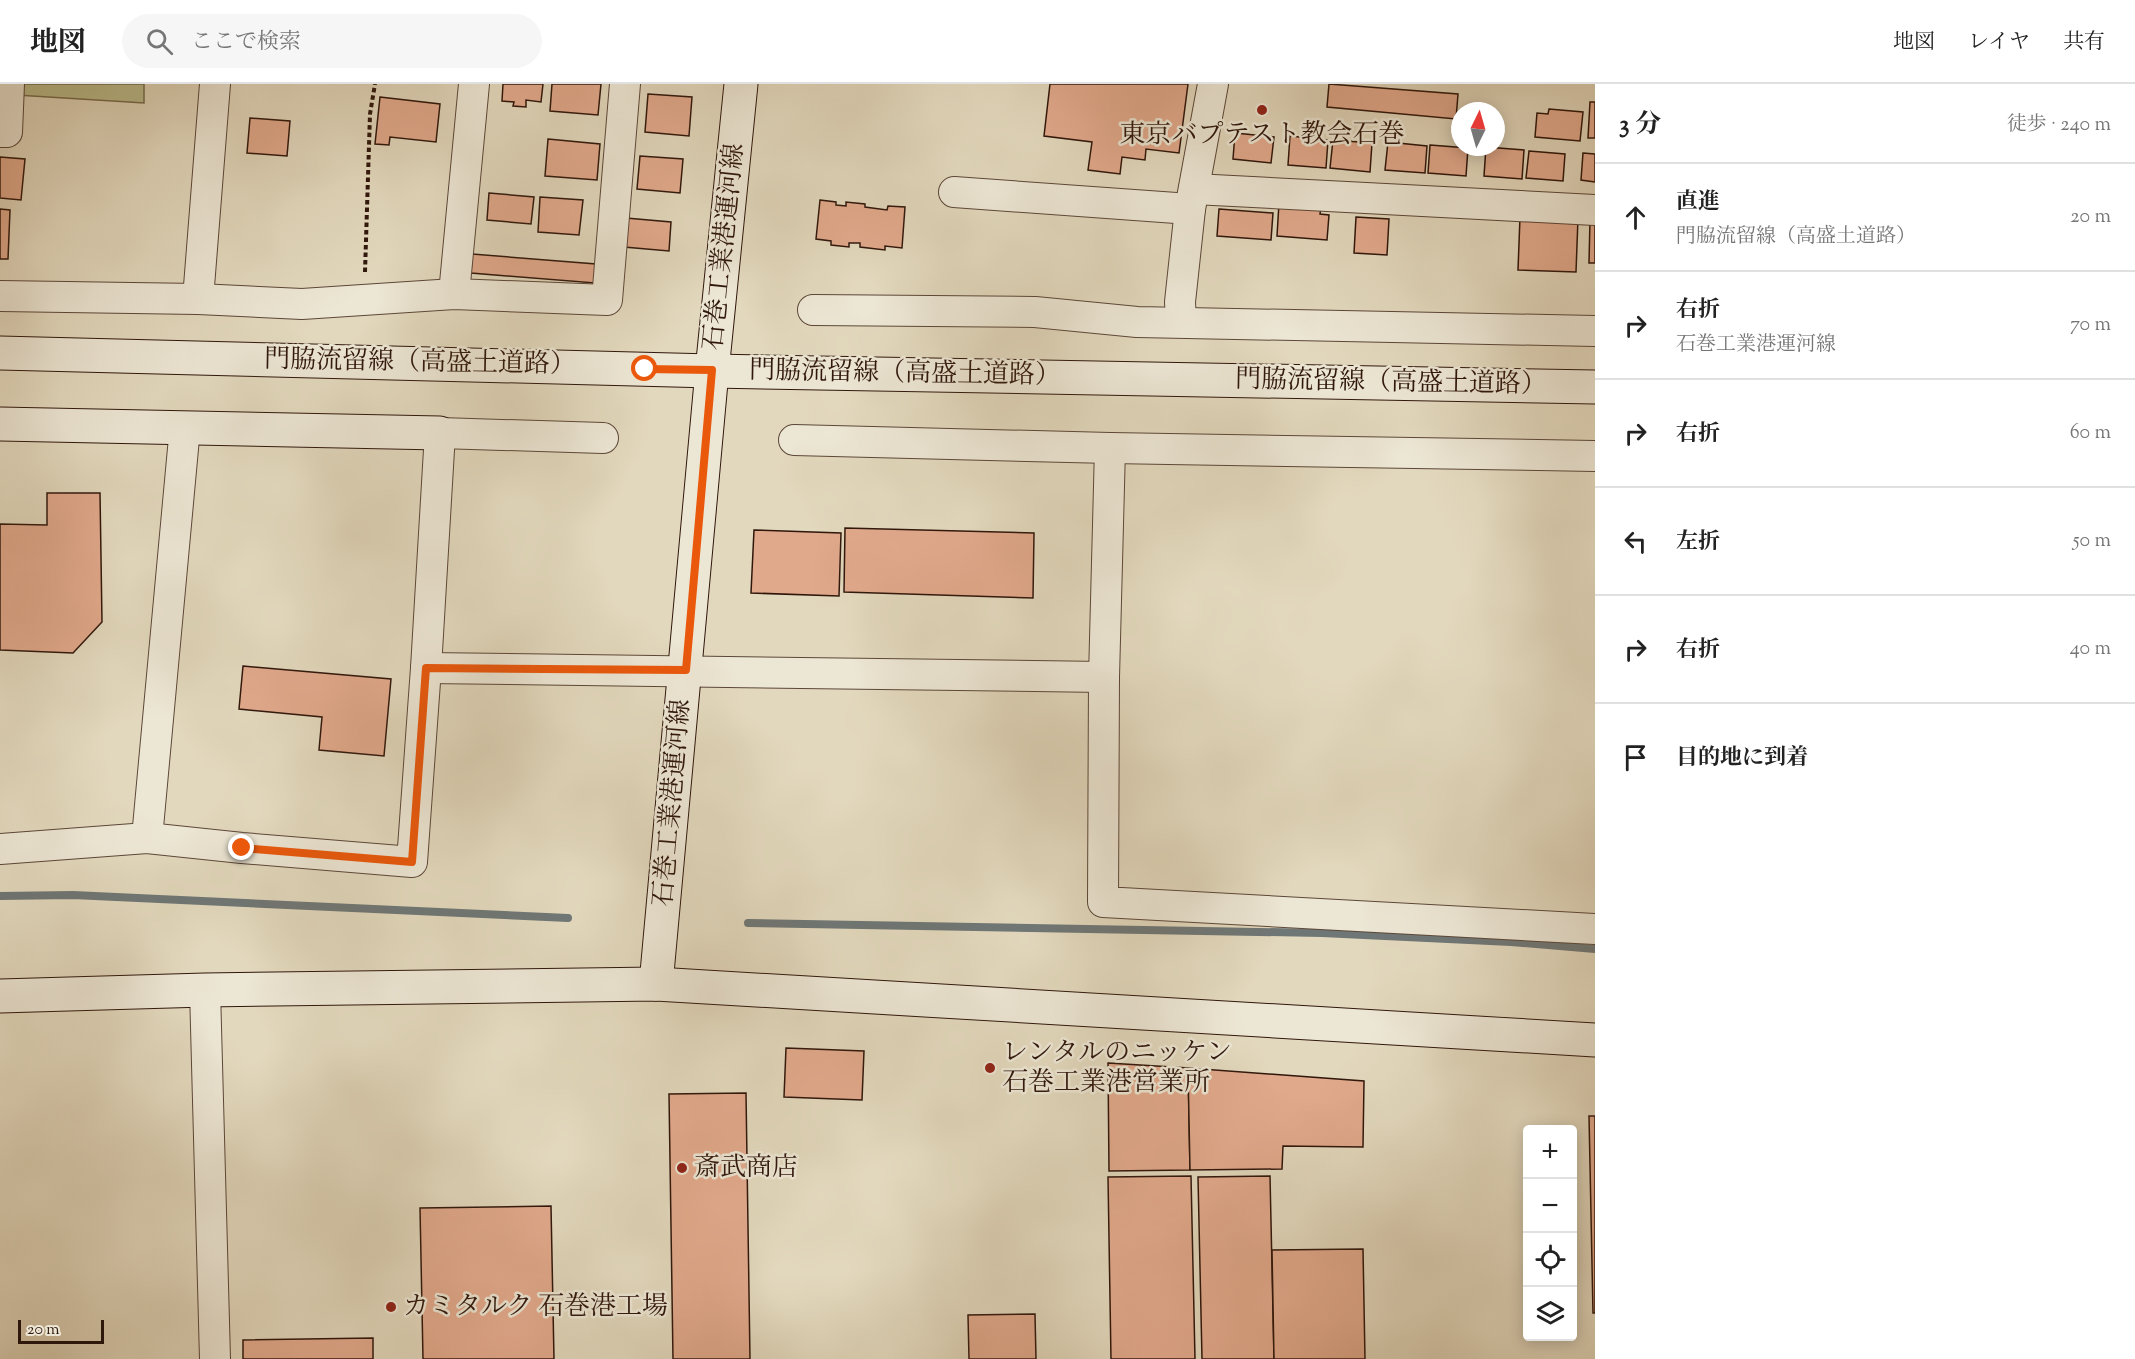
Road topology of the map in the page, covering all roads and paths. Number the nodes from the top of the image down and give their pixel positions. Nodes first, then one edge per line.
1 (9, 84) edge
2 (215, 84) edge
3 (375, 84) edge
4 (474, 84) edge
5 (626, 84) edge
6 (741, 84) edge
7 (1213, 84) edge
8 (0, 132) edge
9 (954, 192) dead end
10 (1192, 199) junction
11 (1595, 210) edge
12 (454, 294) junction
13 (0, 296) edge
14 (198, 299) junction
15 (364, 299) junction
16 (813, 310) dead end
17 (1181, 321) junction
18 (1595, 330) edge
19 (0, 353) edge
20 (712, 370) junction
21 (1595, 387) edge
22 (0, 424) edge
23 (185, 427) junction
24 (440, 432) junction
25 (603, 438) dead end
26 (794, 440) dead end
27 (1110, 448) junction
28 (1595, 456) edge
29 (426, 668) junction
30 (686, 670) junction
31 (1104, 677) junction
32 (147, 838) junction
33 (0, 849) edge
34 (1595, 929) edge
35 (656, 984) junction
36 (205, 990) junction
37 (0, 996) edge
38 (1595, 1040) edge
39 (215, 1359) edge

1 - 8 street
2 - 14 street
3 - 15 path
4 - 12 street
5 - 12 street
6 - 20 street, 石巻工業港運河線
7 - 10 street
9 - 10 street
10 - 11 street
10 - 17 street
12 - 15 street
13 - 14 street
14 - 15 street
16 - 17 street
17 - 18 street
19 - 20 street, 門脇流留線（高盛土道路）
20 - 21 street, 門脇流留線（高盛土道路）
20 - 30 street, 石巻工業港運河線
22 - 23 street
23 - 24 street
23 - 32 street
24 - 25 street
24 - 29 street
26 - 27 street
27 - 28 street
27 - 31 street
29 - 30 street
29 - 32 street
30 - 31 street
30 - 35 street, 石巻工業港運河線
31 - 34 street
32 - 33 street
35 - 36 street
35 - 38 street
36 - 37 street
36 - 39 street

